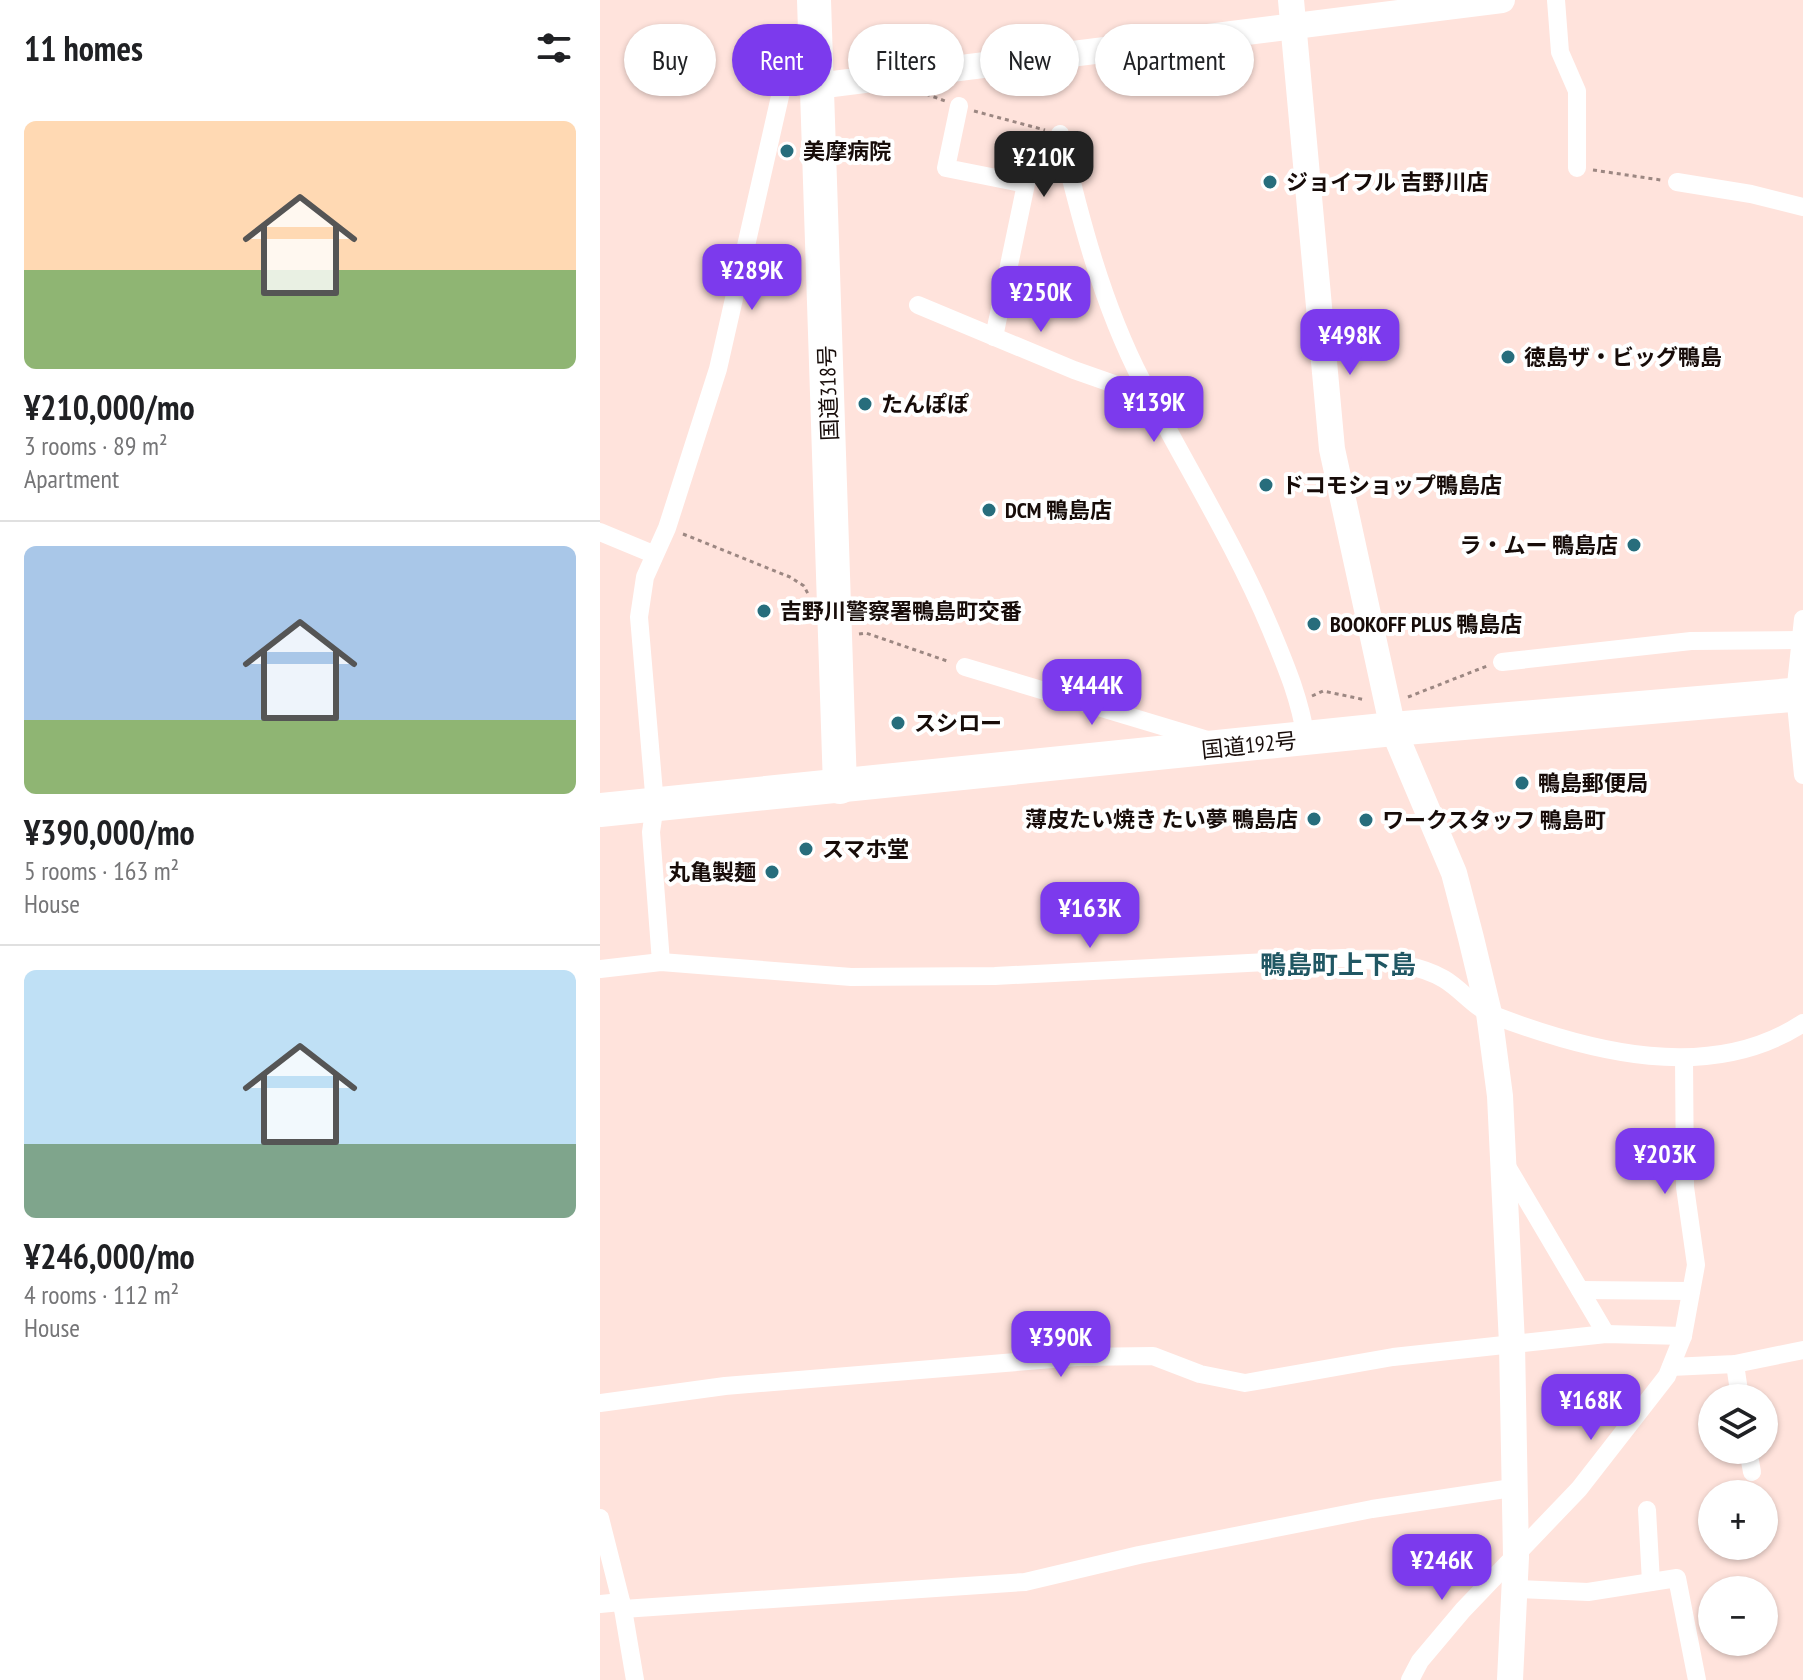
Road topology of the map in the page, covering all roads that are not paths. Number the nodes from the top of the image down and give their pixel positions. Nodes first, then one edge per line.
1 (814, 0) edge
2 (1291, 0) edge
3 (1502, 0) edge
4 (1556, 0) edge
5 (815, 24) edge
6 (1293, 26) junction
7 (832, 84) edge
8 (780, 96) edge
9 (817, 96) edge
10 (959, 106) dead end
11 (1060, 134) dead end
12 (1577, 168) road end
13 (1677, 182) road end
14 (1803, 207) edge
15 (918, 305) dead end
16 (994, 337) junction
17 (1151, 397) junction
18 (600, 532) edge
19 (653, 554) junction
20 (1803, 619) edge
21 (1801, 640) junction
22 (1502, 662) road end
23 (965, 667) dead end
24 (1799, 694) edge
25 (1391, 717) junction
26 (1306, 739) junction
27 (1231, 747) junction
28 (1803, 775) edge
29 (840, 787) junction
30 (655, 805) junction
31 (600, 810) edge
32 (661, 962) junction
33 (600, 969) edge
34 (1489, 1013) junction
35 (1803, 1023) edge
36 (1684, 1058) junction
37 (1504, 1161) junction
38 (1580, 1290) junction
39 (1691, 1291) junction
40 (1606, 1334) junction
41 (1683, 1336) junction
42 (1512, 1344) junction
43 (1803, 1350) edge
44 (1735, 1364) junction
45 (1671, 1367) junction
46 (1738, 1384) edge
47 (600, 1403) edge
48 (1751, 1464) edge
49 (1752, 1472) dead end
50 (1512, 1488) junction
51 (1647, 1510) dead end
52 (600, 1518) edge
53 (1516, 1557) junction
54 (1651, 1582) junction
55 (1517, 1589) junction
56 (600, 1604) edge
57 (622, 1606) junction
58 (635, 1680) edge
59 (1410, 1680) edge
60 (1510, 1680) edge
61 (1697, 1680) edge

1 - 5 highway, 国道318号
2 - 6 street
3 - 6 street
4 - 12 street
6 - 7 street
6 - 25 street
8 - 19 street
9 - 29 highway, 国道318号
10 - 16 street
11 - 17 street
13 - 14 street
15 - 16 street
16 - 17 street
17 - 26 street
18 - 19 street
19 - 30 street
20 - 21 street
21 - 22 street
21 - 24 street
23 - 27 street
24 - 25 highway, 国道192号
24 - 28 street
25 - 26 highway, 国道192号
25 - 34 street
26 - 27 highway, 国道192号
27 - 29 highway, 国道192号
29 - 30 highway, 国道192号
30 - 31 highway, 国道192号
30 - 32 street
32 - 33 street
32 - 34 street
34 - 36 street
34 - 37 street
35 - 36 street
36 - 39 street
37 - 38 street
37 - 42 street
38 - 39 street
38 - 40 street
39 - 41 street
40 - 41 street
40 - 42 street
41 - 45 street
42 - 47 street
42 - 50 street
43 - 44 street
44 - 45 street
44 - 46 street
45 - 53 street
48 - 49 street
50 - 53 street
50 - 57 street
51 - 54 street
52 - 57 street
53 - 55 street
53 - 59 street
54 - 55 street
54 - 61 street
55 - 60 street
56 - 57 street
57 - 58 street

